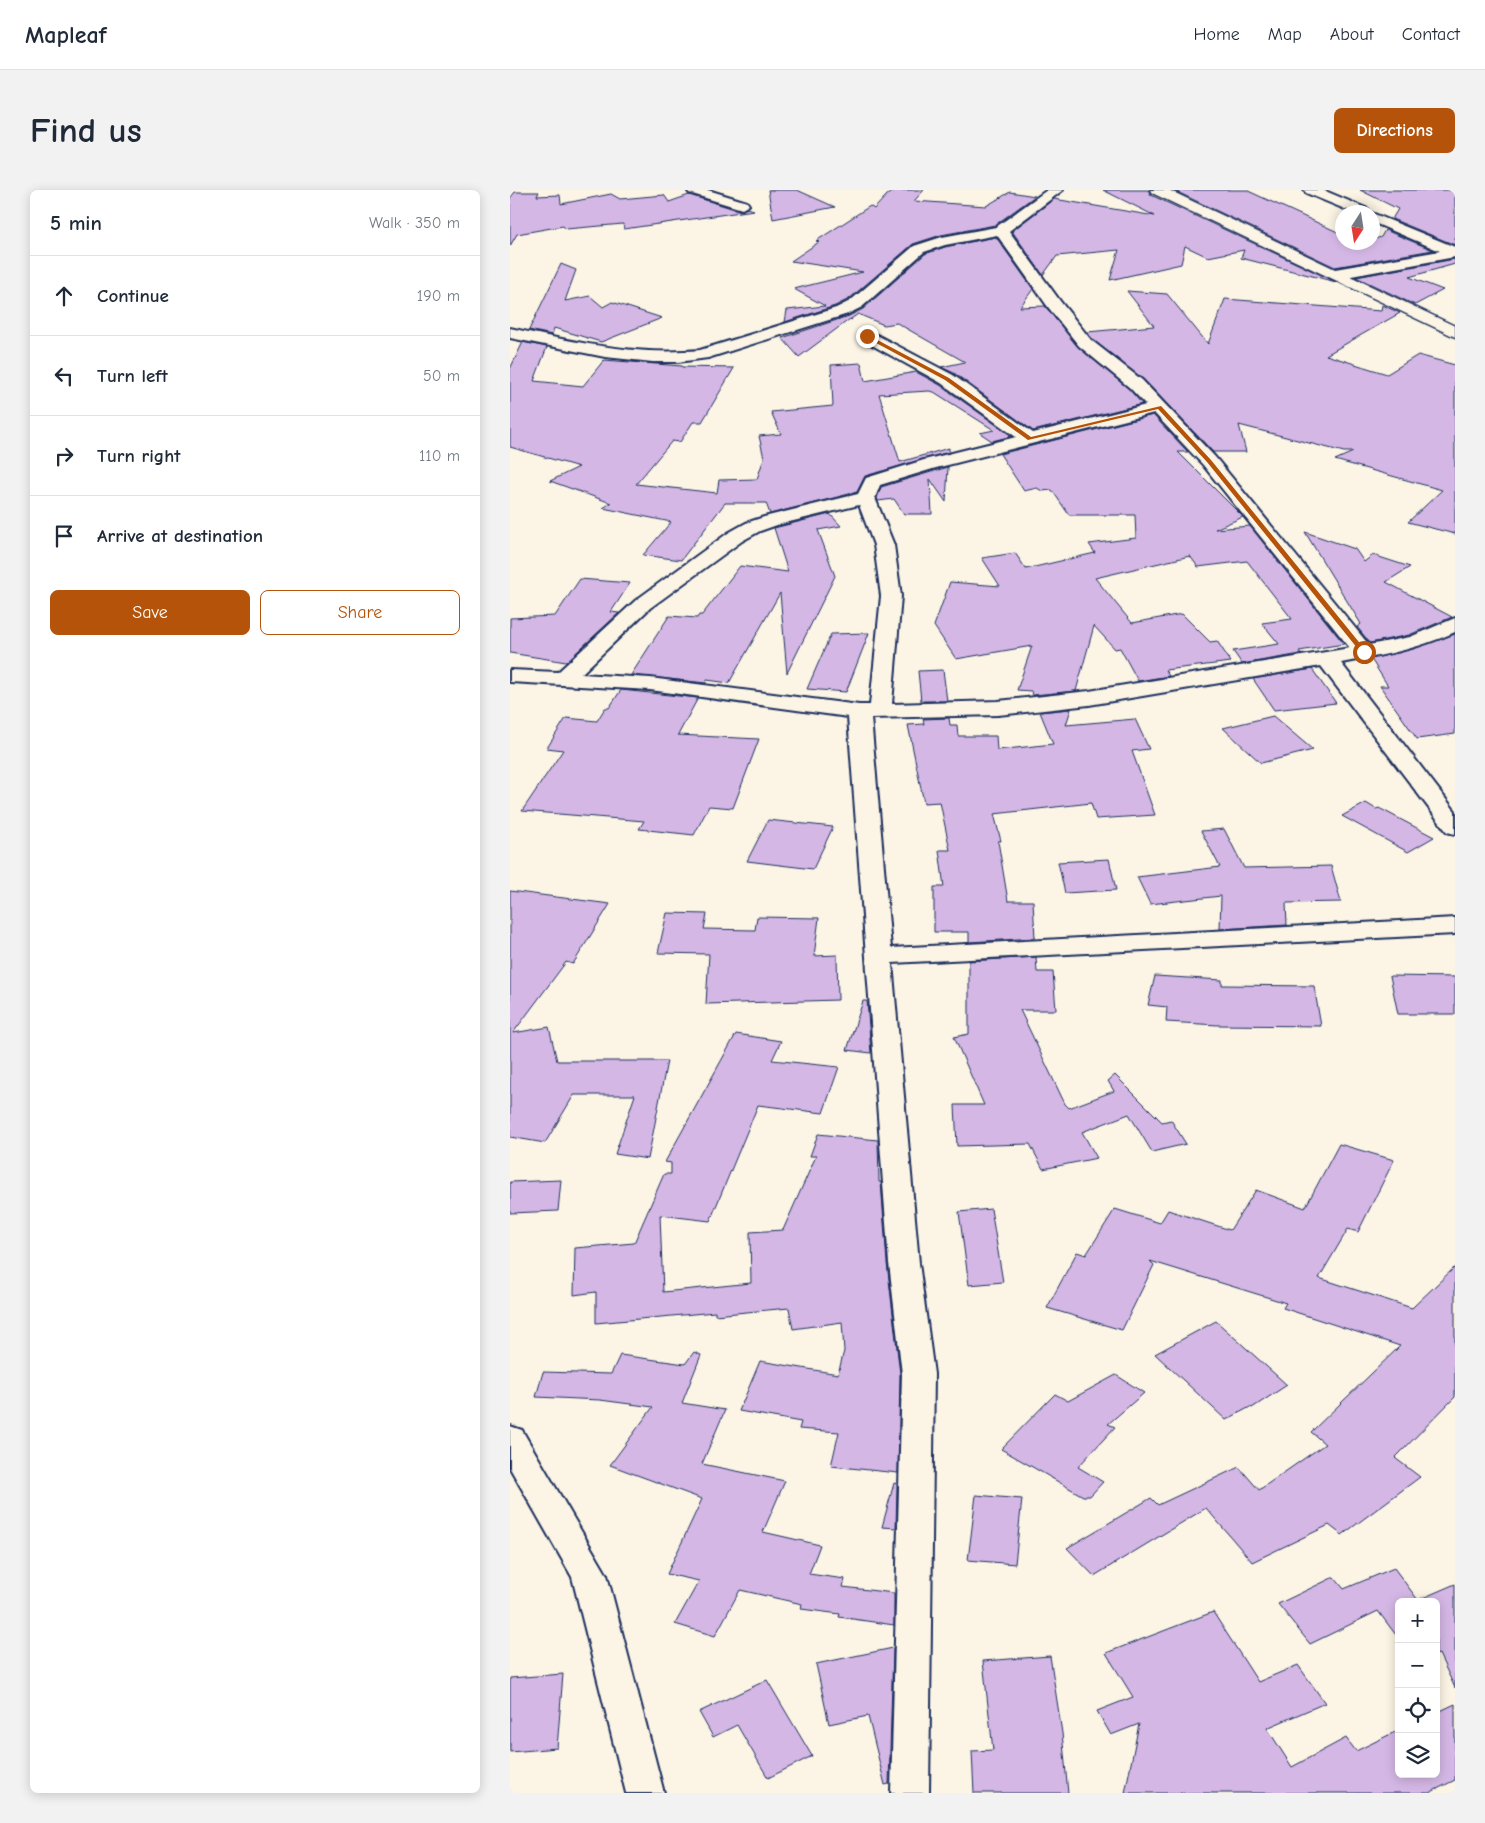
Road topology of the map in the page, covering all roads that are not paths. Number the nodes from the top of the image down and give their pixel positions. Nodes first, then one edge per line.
1 (694, 190) edge
2 (1056, 190) edge
3 (1157, 190) edge
4 (1311, 190) edge
5 (742, 205) dead end
6 (1346, 205) edge
7 (1380, 220) edge
8 (1001, 230) junction
9 (1455, 252) edge
10 (1335, 274) junction
11 (1455, 332) edge
12 (510, 333) edge
13 (867, 336) dead end
14 (1159, 407) junction
15 (1030, 439) junction
16 (866, 498) junction
17 (1455, 624) edge
18 (1364, 652) junction
19 (1328, 659) junction
20 (510, 676) edge
21 (562, 680) junction
22 (870, 711) junction
23 (1455, 826) edge
24 (1455, 926) edge
25 (878, 956) junction
26 (510, 1438) edge
27 (645, 1793) edge
28 (910, 1793) edge

1 - 5 street
2 - 8 street
3 - 10 street
4 - 6 street
7 - 9 street
8 - 12 street
8 - 14 street
9 - 10 street
10 - 11 street
13 - 15 street
14 - 15 street
14 - 18 street
15 - 16 street
16 - 21 street
16 - 22 street
17 - 18 street
18 - 19 street
19 - 22 street
19 - 23 street
20 - 21 street
21 - 22 street
22 - 25 street
24 - 25 street
25 - 28 street
26 - 27 street

